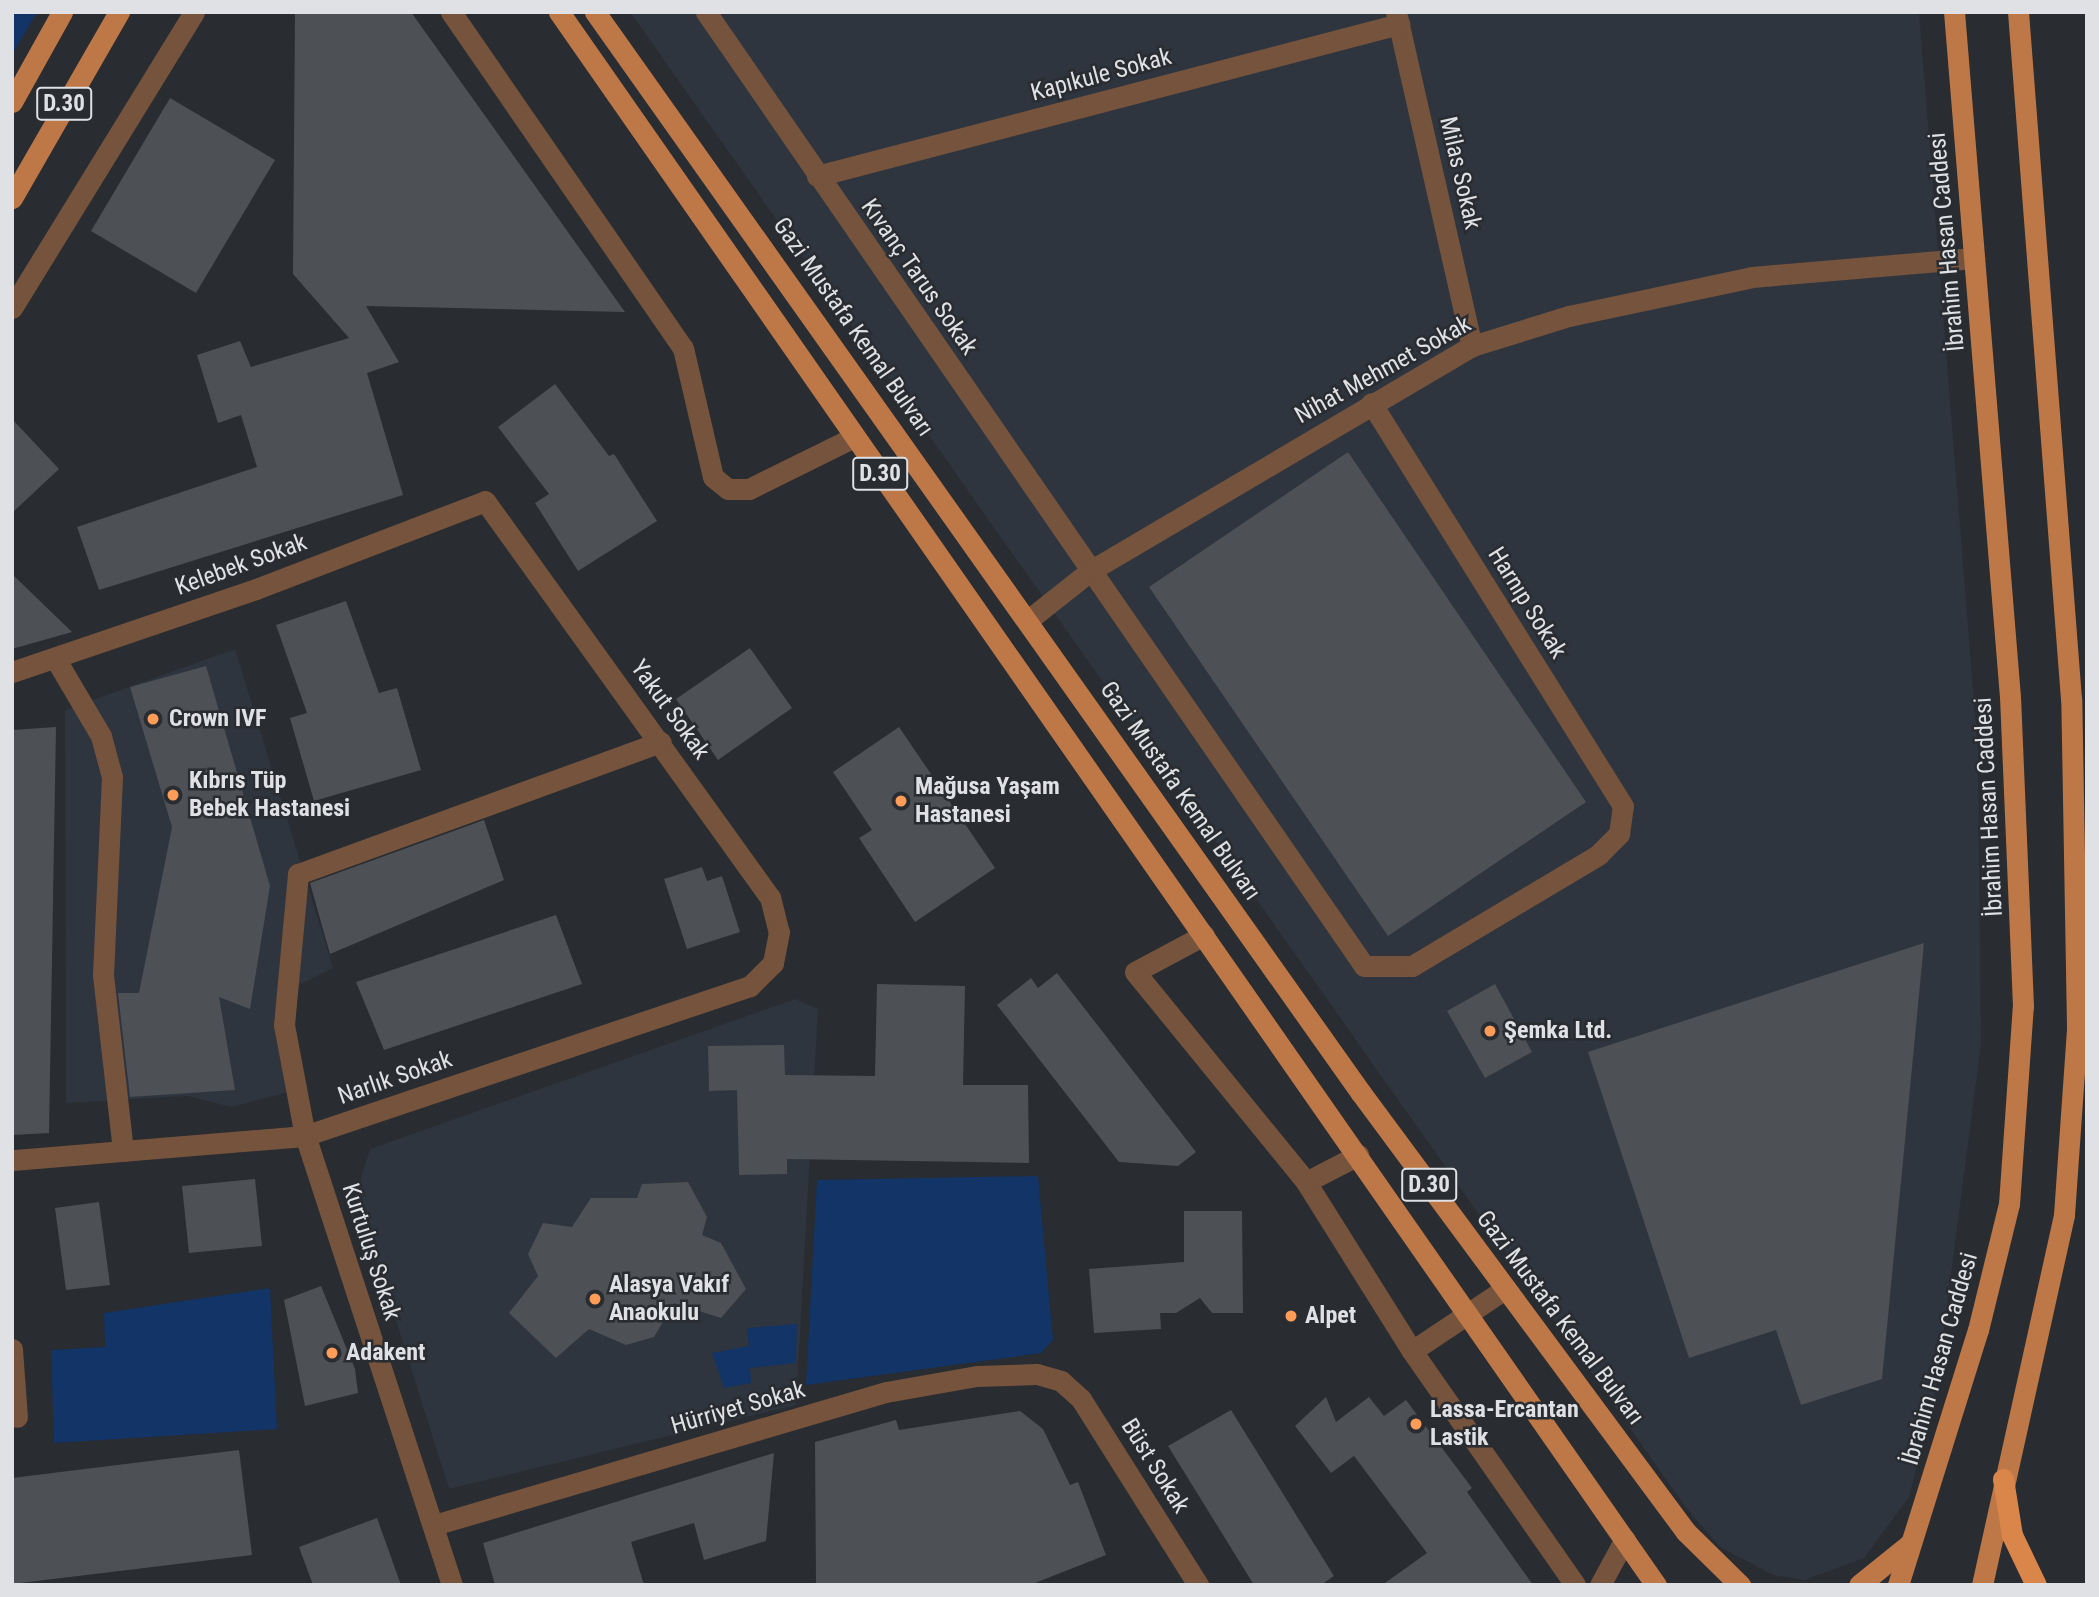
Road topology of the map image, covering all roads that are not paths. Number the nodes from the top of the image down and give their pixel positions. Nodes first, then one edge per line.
1 (62, 12) edge
2 (119, 12) edge
3 (194, 12) edge
4 (451, 12) edge
5 (559, 12) edge
6 (595, 12) edge
7 (706, 12) edge
8 (1954, 12) edge
9 (2018, 12) edge
10 (1397, 18) edge
11 (12, 102) edge
12 (817, 176) junction
13 (12, 198) edge
14 (1974, 258) junction
15 (12, 308) edge
16 (1472, 346) junction
17 (1371, 403) junction
18 (854, 436) junction
19 (485, 501) joint
20 (1090, 571) junction
21 (1027, 621) junction
22 (55, 658) junction
23 (12, 672) edge
24 (661, 742) junction
25 (2080, 768) edge
26 (2081, 818) edge
27 (1619, 834) joint
28 (1204, 935) junction
29 (773, 963) joint
30 (305, 1136) junction
31 (123, 1151) junction
32 (1358, 1155) junction
33 (12, 1160) edge
34 (1306, 1182) junction
35 (1505, 1289) junction
36 (1467, 1310) junction
37 (12, 1349) edge
38 (1412, 1351) junction
39 (1061, 1381) joint
40 (17, 1417) dead end
41 (2003, 1479) junction
42 (434, 1525) junction
43 (1625, 1539) junction
44 (1915, 1539) junction
45 (1192, 1584) edge
46 (452, 1585) edge
47 (1575, 1585) edge
48 (1600, 1585) edge
49 (1656, 1585) edge
50 (1740, 1585) edge
51 (1859, 1585) edge
52 (1899, 1585) edge
53 (1982, 1585) edge
54 (2036, 1585) edge

1 - 11 main road, D.30
2 - 13 main road, D.30
3 - 15 street
4 - 18 street
5 - 18 main road, D.30
6 - 21 main road, Gazi Mustafa Kemal Bulvarı / D.30
7 - 12 street, Kıvanç Tarus Sokak
8 - 14 main road, İbrahim Hasan Caddesi
9 - 25 main road
10 - 12 street, Kapıkule Sokak
10 - 16 street, Milas Sokak
12 - 20 street, Kıvanç Tarus Sokak
14 - 16 street, Nihat Mehmet Sokak
14 - 44 main road, İbrahim Hasan Caddesi
16 - 17 street, Nihat Mehmet Sokak
17 - 20 street, Nihat Mehmet Sokak
17 - 27 street, Harnıp Sokak
18 - 28 main road, D.30
19 - 22 street, Kelebek Sokak
19 - 24 street, Yakut Sokak
20 - 21 street, Nihat Mehmet Sokak
20 - 27 street, Kıvanç Tarus Sokak
21 - 35 main road, Gazi Mustafa Kemal Bulvarı / D.30
22 - 23 street, Kelebek Sokak
22 - 31 street
24 - 29 street, Yakut Sokak
24 - 30 street, Kurtuluş Sokak
25 - 26 main road
26 - 41 main road
28 - 32 main road, D.30
28 - 34 street
29 - 30 street, Narlık Sokak
30 - 31 street, Narlık Sokak
30 - 42 street, Kurtuluş Sokak
31 - 33 street, Narlık Sokak
32 - 34 street
32 - 36 main road, D.30
34 - 38 street
35 - 36 street
35 - 50 main road, Gazi Mustafa Kemal Bulvarı / D.30
36 - 38 street
36 - 43 main road, D.30
37 - 40 street
38 - 47 street
39 - 42 street, Hürriyet Sokak
39 - 45 street, Büst Sokak
41 - 53 main road
41 - 54 highway
42 - 46 street, Kurtuluş Sokak
43 - 48 street
43 - 49 main road, D.30
44 - 51 main road
44 - 52 main road, İbrahim Hasan Caddesi

